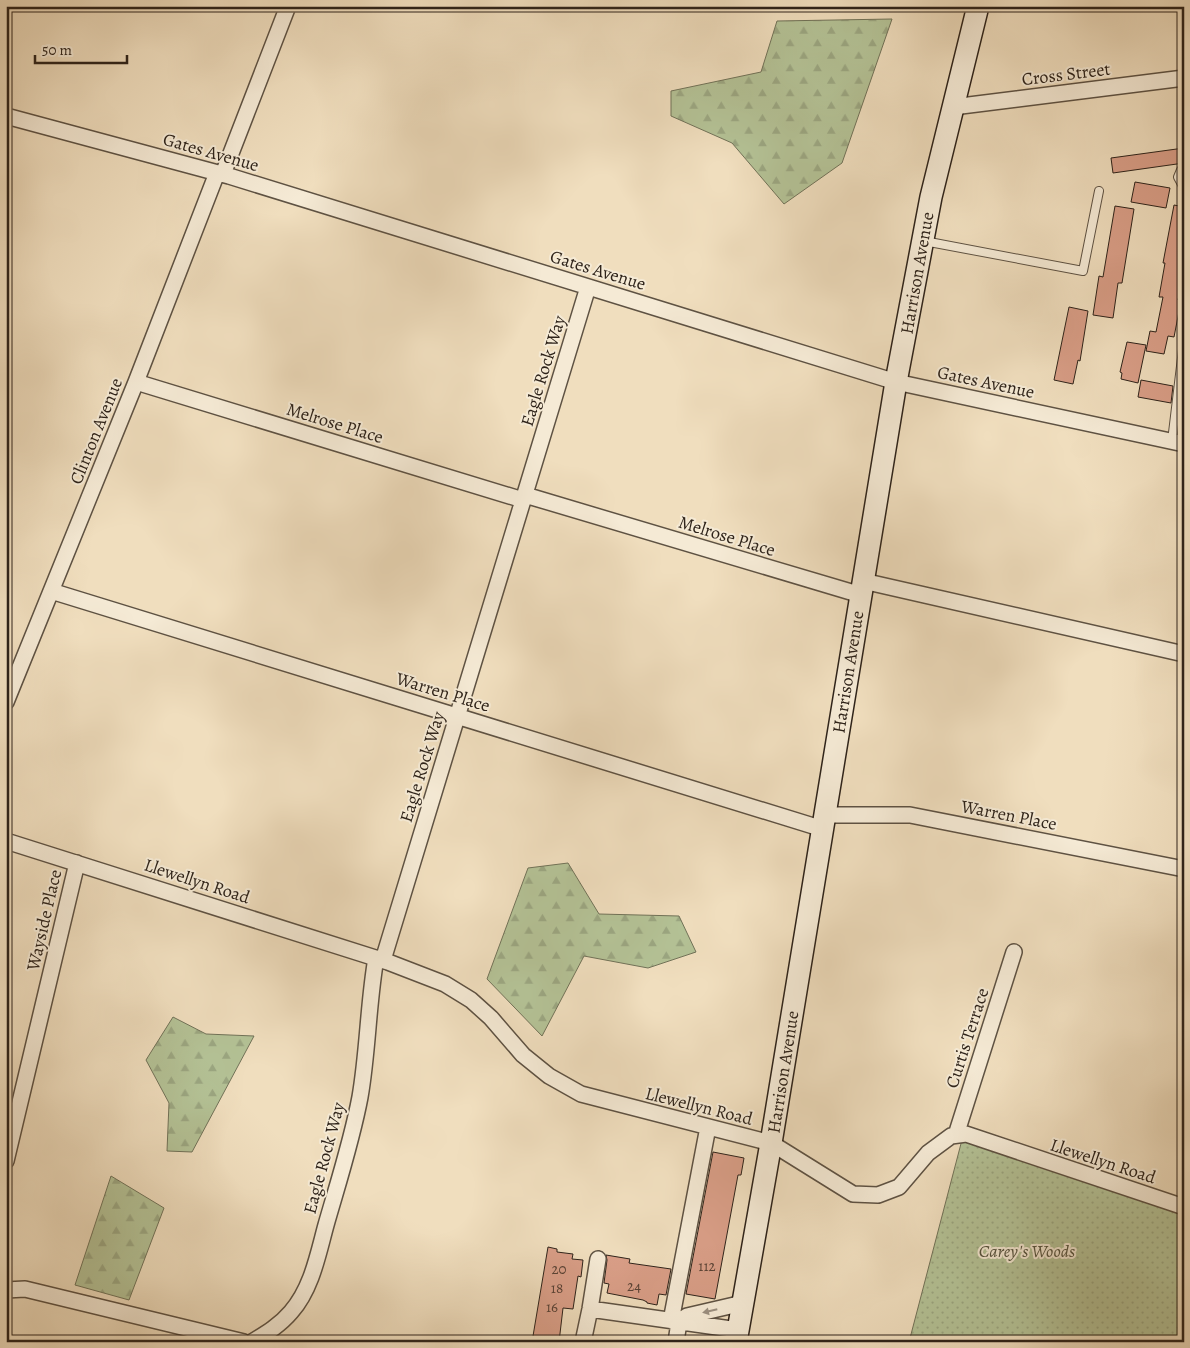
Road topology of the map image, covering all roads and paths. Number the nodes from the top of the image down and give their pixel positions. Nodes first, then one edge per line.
1 (288, 6) edge
2 (978, 6) edge
3 (1184, 78) edge
4 (953, 107) junction
5 (6, 116) edge
6 (1184, 170) edge
7 (220, 174) junction
8 (1184, 188) edge
9 (1098, 191) dead end
10 (922, 241) junction
11 (588, 287) junction
12 (1184, 341) edge
13 (136, 382) junction
14 (896, 382) junction
15 (1178, 443) edge
16 (524, 497) junction
17 (862, 588) junction
18 (51, 591) junction
19 (1184, 654) edge
20 (6, 702) edge
21 (457, 716) junction
22 (824, 822) junction
23 (6, 840) edge
24 (77, 863) junction
25 (1184, 869) edge
26 (1014, 952) dead end
27 (379, 959) junction
28 (708, 1127) junction
29 (956, 1136) junction
30 (771, 1143) junction
31 (6, 1161) edge
32 (1184, 1207) edge
33 (598, 1259) dead end
34 (6, 1290) edge
35 (743, 1303) junction
36 (590, 1310) junction
37 (675, 1321) junction
38 (737, 1336) edge
39 (244, 1342) edge
40 (252, 1342) edge
41 (583, 1342) edge
42 (676, 1342) edge

1 - 7 street, Clinton Avenue
2 - 4 street, Harrison Avenue
3 - 4 street, Cross Street
4 - 10 street, Harrison Avenue
5 - 7 street, Gates Avenue
6 - 8 lane
7 - 11 street, Gates Avenue
7 - 13 street, Clinton Avenue
9 - 10 lane
10 - 14 street, Harrison Avenue
11 - 14 street, Gates Avenue
11 - 16 street, Eagle Rock Way
12 - 15 lane
13 - 16 street, Melrose Place
13 - 18 street, Clinton Avenue
14 - 15 street, Gates Avenue
14 - 17 street, Harrison Avenue
16 - 17 street, Melrose Place
16 - 21 street, Eagle Rock Way
17 - 19 street, Melrose Place
17 - 22 street, Harrison Avenue
18 - 20 street, Clinton Avenue
18 - 21 street, Warren Place
21 - 22 street, Warren Place
21 - 27 street, Eagle Rock Way
22 - 25 street, Warren Place
22 - 30 street, Harrison Avenue
23 - 24 street, Llewellyn Road
24 - 27 street, Llewellyn Road
24 - 31 street, Wayside Place
26 - 29 street, Curtis Terrace
27 - 28 street, Llewellyn Road
27 - 40 street, Eagle Rock Way
28 - 30 street, Llewellyn Road
28 - 37 street
29 - 30 street, Llewellyn Road
29 - 32 street, Llewellyn Road
30 - 35 street, Harrison Avenue
33 - 36 street
34 - 39 street
35 -> 37 street
35 - 38 street, Harrison Avenue
36 - 37 street
36 - 41 street
37 - 38 street
37 - 42 street

